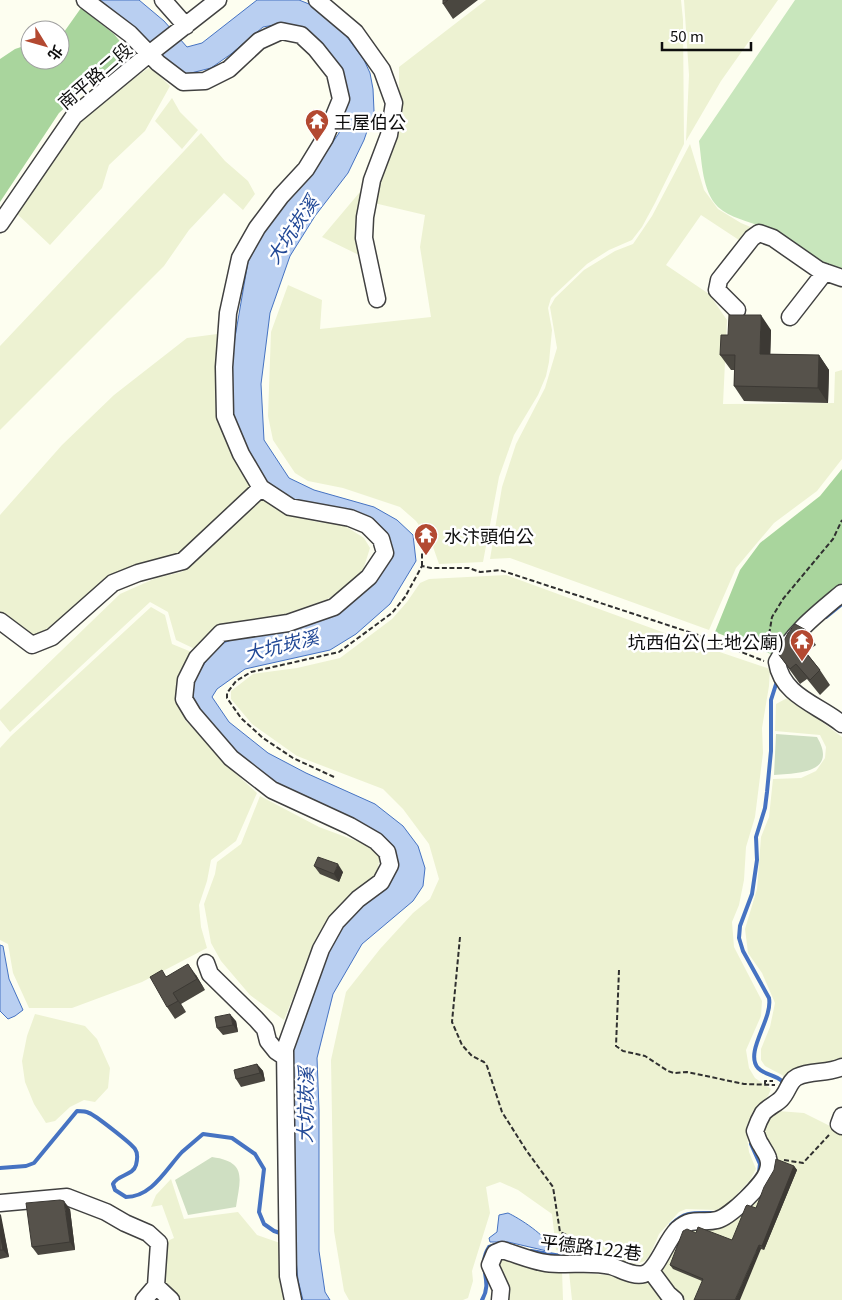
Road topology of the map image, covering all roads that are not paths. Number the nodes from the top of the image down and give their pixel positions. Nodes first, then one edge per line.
1 (85, 0) edge
2 (163, 0) edge
3 (218, 0) edge
4 (317, 0) edge
5 (182, 29) junction
6 (150, 53) junction
7 (0, 224) edge
8 (824, 272) junction
9 (842, 278) edge
10 (377, 299) dead end
11 (737, 310) dead end
12 (790, 317) dead end
13 (261, 488) junction
14 (842, 593) edge
15 (0, 621) edge
16 (842, 724) edge
17 (206, 962) dead end
18 (285, 1057) junction
19 (842, 1067) edge
20 (842, 1116) edge
21 (837, 1129) edge
22 (0, 1203) edge
23 (651, 1271) junction
24 (156, 1286) junction
25 (144, 1300) edge
26 (171, 1300) edge
27 (293, 1300) edge
28 (500, 1300) edge
29 (675, 1300) edge

1 - 6 street
2 - 5 street
3 - 5 street, 南平路二段
4 - 10 street
5 - 6 street, 南平路二段
6 - 7 street, 南平路二段
6 - 13 street
8 - 9 street
8 - 11 street
8 - 12 street
13 - 15 street
13 - 18 street
14 - 16 street
17 - 18 street
18 - 27 street
19 - 23 street, 平德路122巷
20 - 21 street
22 - 24 street
23 - 28 street, 平德路122巷
23 - 29 street
24 - 25 street
24 - 26 street

